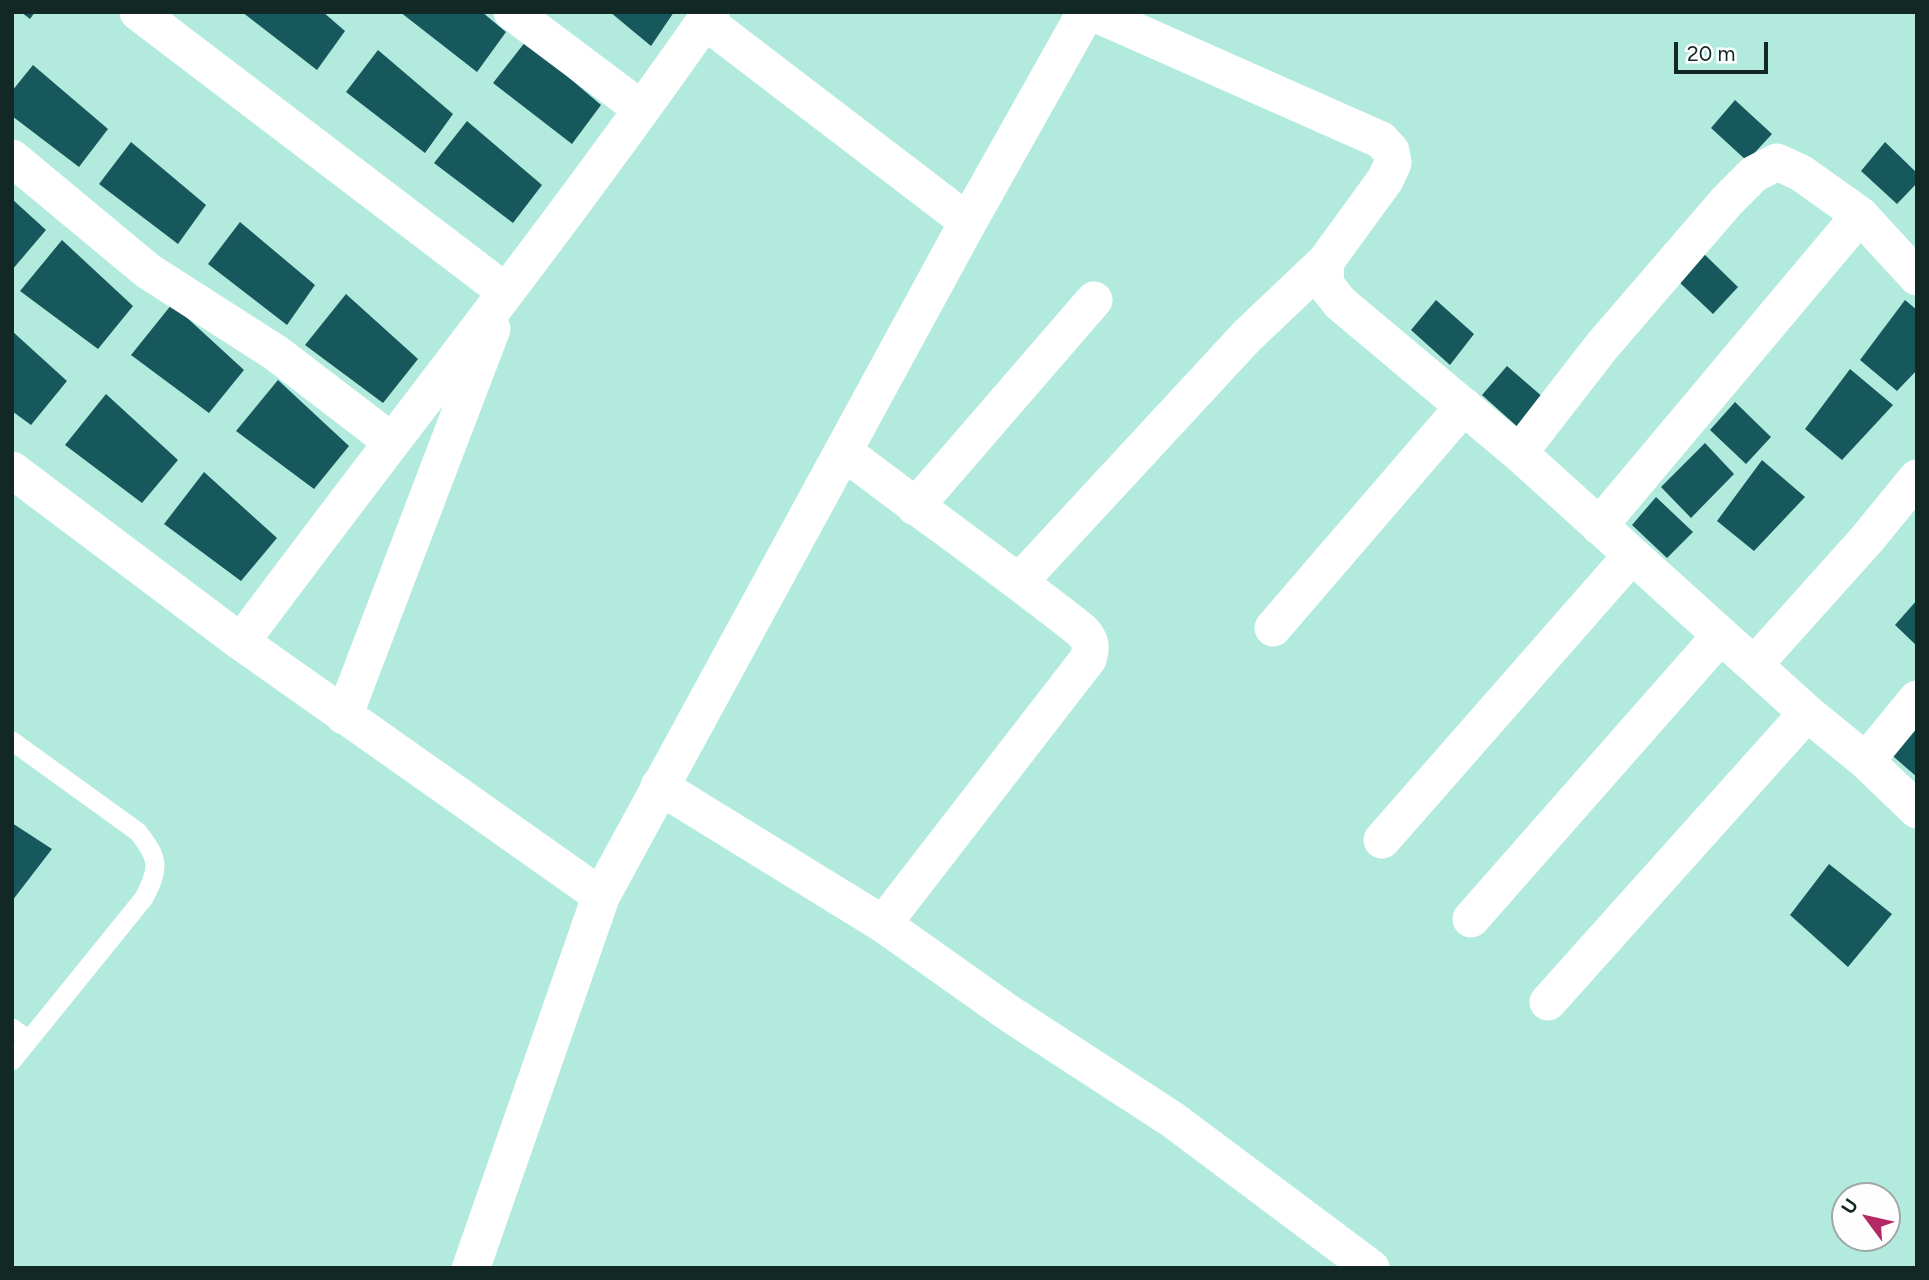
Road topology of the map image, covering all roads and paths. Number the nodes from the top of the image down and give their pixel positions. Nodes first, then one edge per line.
1 (138, 12) edge
2 (512, 12) edge
3 (1086, 12) edge
4 (1093, 12) edge
5 (708, 16) edge
6 (640, 108) junction
7 (12, 159) edge
8 (1860, 215) junction
9 (968, 222) junction
10 (1326, 261) junction
11 (1917, 277) edge
12 (506, 292) junction
13 (1094, 300) dead end
14 (1464, 406) junction
15 (391, 441) junction
16 (843, 451) junction
17 (1519, 453) junction
18 (12, 470) edge
19 (1917, 478) edge
20 (915, 507) junction
21 (1599, 526) junction
22 (1632, 555) junction
23 (1020, 581) junction
24 (1273, 628) dead end
25 (1721, 635) junction
26 (241, 642) junction
27 (1754, 665) junction
28 (1917, 699) edge
29 (1807, 713) junction
30 (344, 716) junction
31 (12, 741) edge
32 (1866, 761) junction
33 (659, 786) junction
34 (1917, 810) edge
35 (1382, 840) dead end
36 (601, 896) junction
37 (1471, 919) dead end
38 (883, 924) junction
39 (1548, 1002) dead end
40 (12, 1027) edge
41 (29, 1040) junction
42 (12, 1061) edge
43 (471, 1268) edge
44 (1371, 1268) edge

1 - 12 street
2 - 6 street
3 - 9 main road
4 - 10 street
5 - 6 street
5 - 9 street
6 - 12 street
7 - 15 street
8 - 11 street
8 - 17 street
8 - 21 street
9 - 16 main road
10 - 14 street
10 - 23 street
12 - 15 street
12 - 30 street
13 - 20 street
14 - 17 street
14 - 24 street
15 - 26 street
16 - 20 street
16 - 33 main road
17 - 21 street
18 - 26 street
19 - 27 street
20 - 23 street
21 - 22 street
22 - 25 street
22 - 35 street
23 - 38 street
25 - 27 street
25 - 37 street
26 - 30 street
27 - 29 street
28 - 32 street
29 - 32 street
29 - 39 street
30 - 36 street
31 - 41 lane
32 - 34 street
33 - 36 main road
33 - 38 street
36 - 43 main road
38 - 44 street
40 - 41 lane
41 - 42 lane

